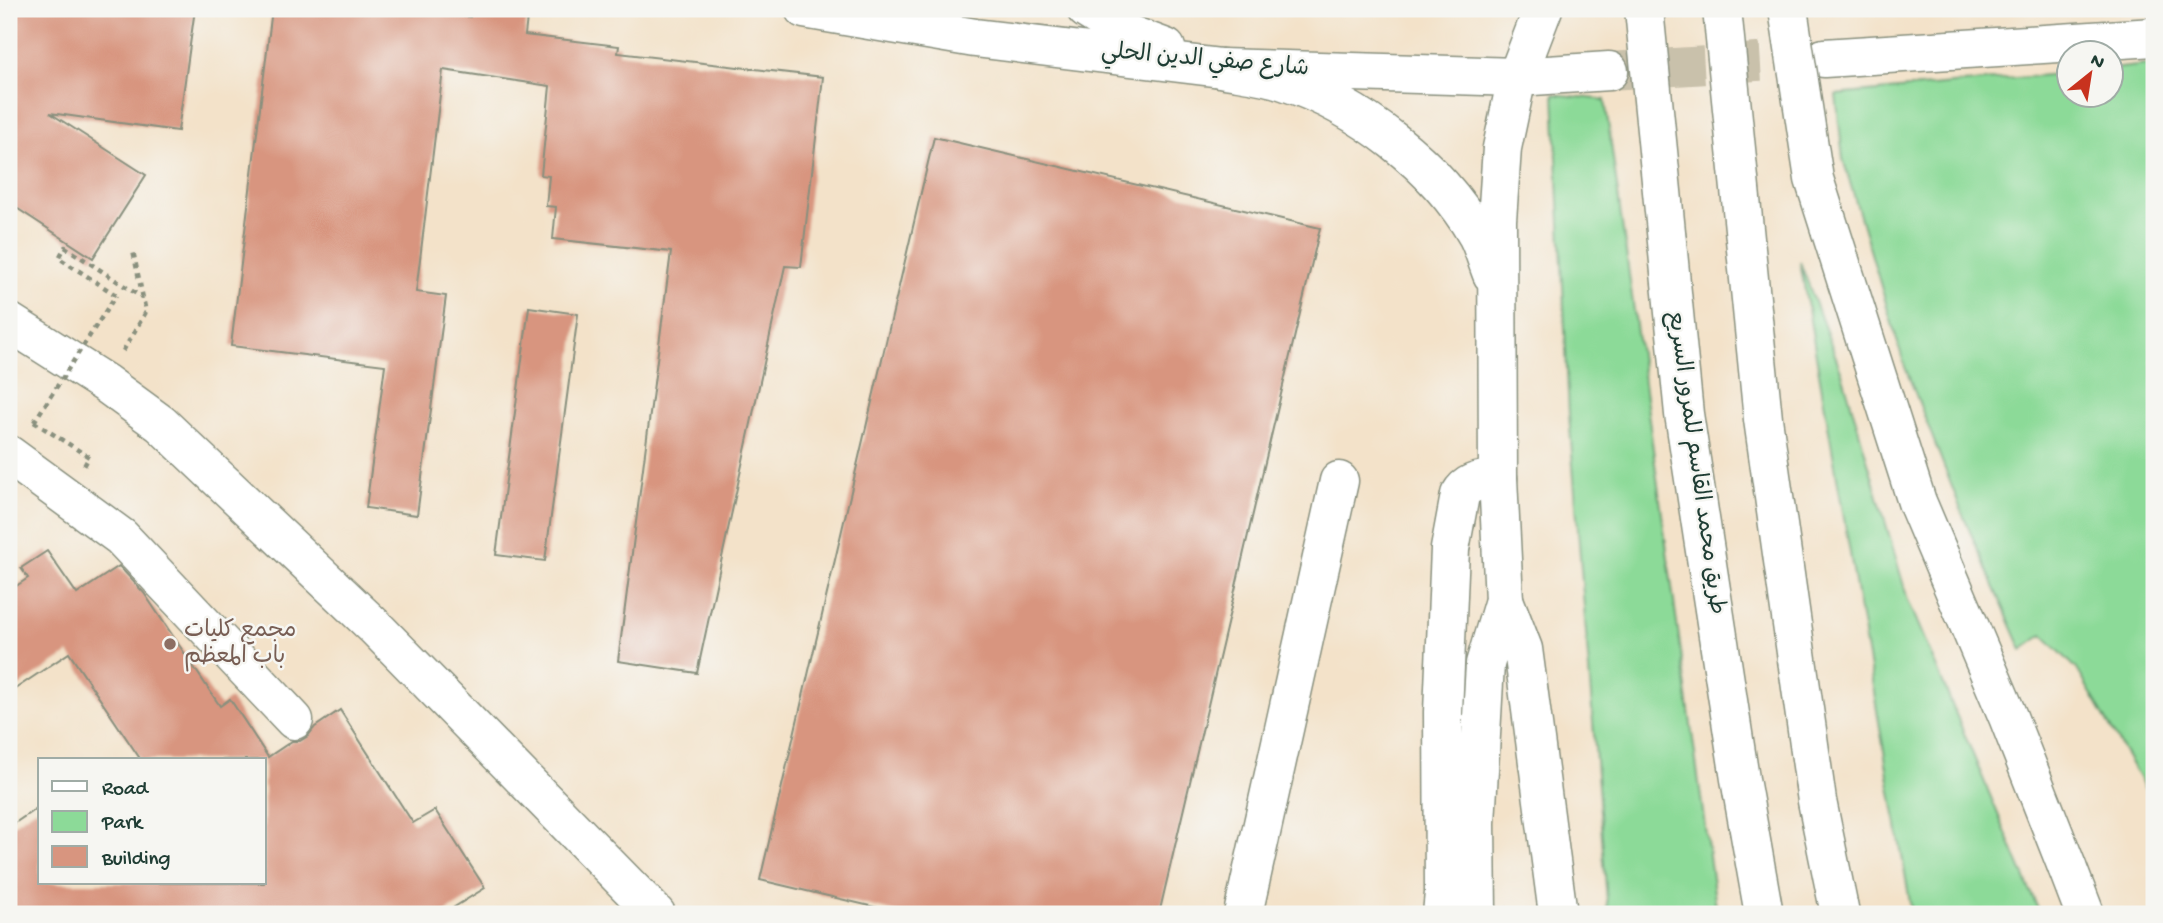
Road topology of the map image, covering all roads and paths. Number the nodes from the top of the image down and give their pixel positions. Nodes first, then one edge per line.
1 (804, 9) edge
2 (1086, 9) edge
3 (1543, 9) edge
4 (1644, 9) edge
5 (1723, 9) edge
6 (1788, 9) edge
7 (2154, 37) edge
8 (1824, 58) tunnel mouth
9 (1221, 68) junction
10 (1609, 71) tunnel mouth
11 (1517, 77) junction
12 (133, 251) dead end
13 (1499, 293) junction
14 (143, 298) junction
15 (9, 322) edge
16 (105, 383) junction
17 (9, 455) edge
18 (89, 457) dead end
19 (1498, 478) junction
20 (1339, 481) dead end
21 (1504, 600) junction
22 (294, 720) dead end
23 (656, 914) edge
24 (1243, 914) edge
25 (1442, 914) edge
26 (1477, 914) edge
27 (1558, 914) edge
28 (1764, 914) edge
29 (1840, 914) edge
30 (2085, 914) edge

1 - 9 main road, شارع صفي الدين الحلي
2 - 9 main road
3 - 11 main road
4 - 28 main road, طريق محمد القاسم للمرور السريع, bridge
5 - 29 main road, bridge
6 - 30 main road, bridge
7 - 8 main road
9 - 11 main road, شارع صفي الدين الحلي
9 - 13 main road
10 - 11 main road, شارع صفي الدين الحلي
11 - 13 main road
12 - 14 path
13 - 19 main road
14 - 16 path
14 - 18 path, bridge
15 - 16 main road
16 - 23 main road
17 - 22 main road
19 - 21 main road
19 - 25 main road
20 - 24 main road
21 - 26 main road
21 - 27 main road

